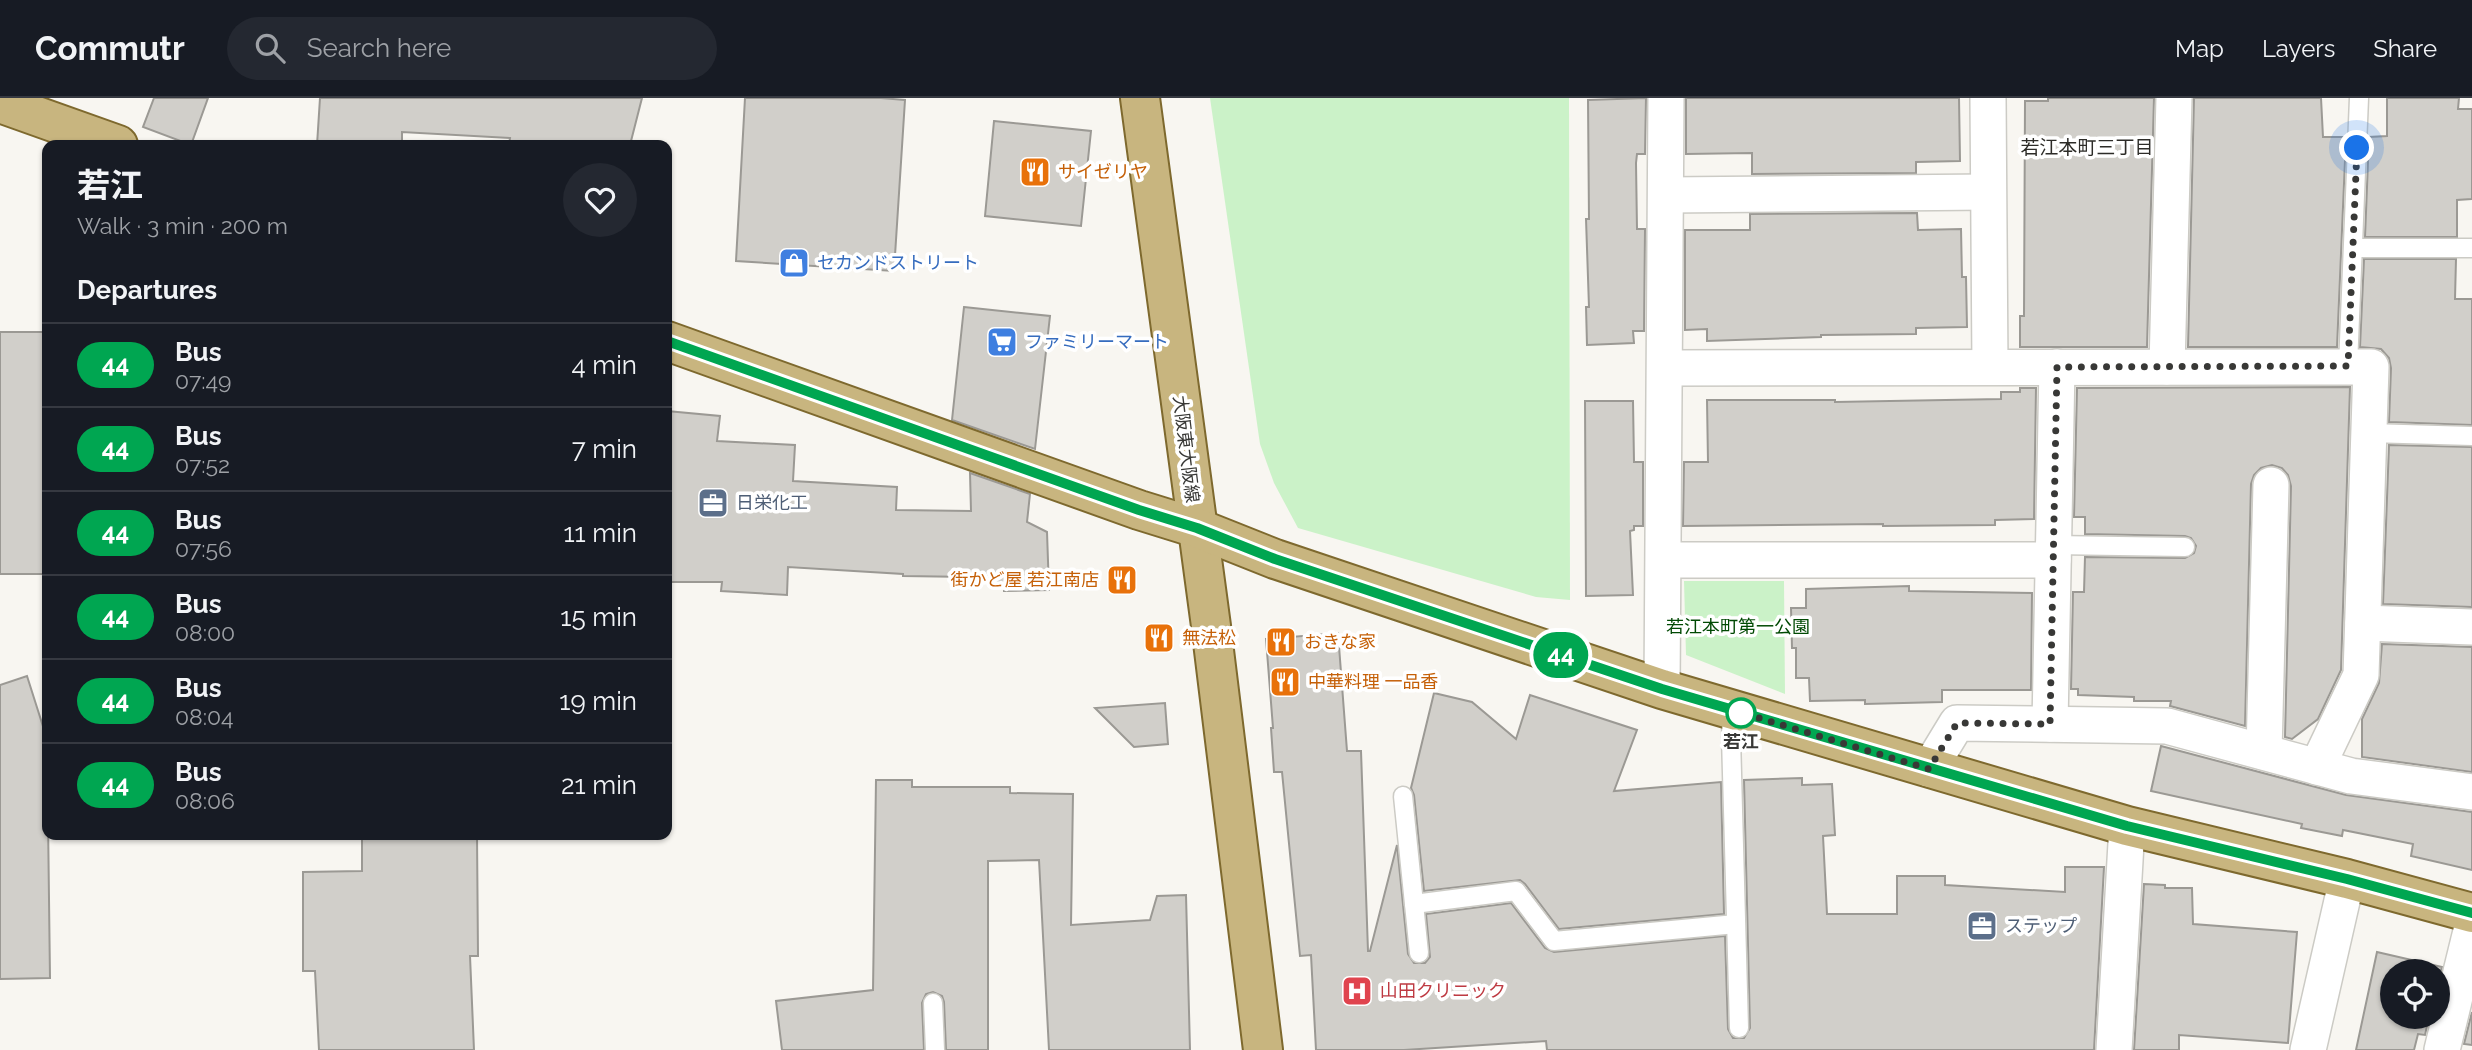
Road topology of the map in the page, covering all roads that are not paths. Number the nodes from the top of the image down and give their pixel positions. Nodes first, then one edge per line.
1 (1140, 98) edge
2 (1666, 98) edge
3 (1987, 98) edge
4 (2174, 98) edge
5 (2359, 98) edge
6 (0, 103) edge
7 (104, 140) edge
8 (1988, 192) junction
9 (1665, 195) junction
10 (2353, 248) junction
11 (2472, 248) edge
12 (672, 343) edge
13 (2348, 366) junction
14 (1990, 367) junction
15 (2057, 367) junction
16 (2166, 367) junction
17 (1665, 368) junction
18 (2370, 433) junction
19 (2472, 436) edge
20 (2271, 485) dead end
21 (1197, 528) junction
22 (2185, 547) dead end
23 (2053, 553) junction
24 (1664, 560) junction
25 (2363, 624) junction
26 (2472, 627) edge
27 (1662, 689) junction
28 (1732, 710) junction
29 (2050, 724) junction
30 (2264, 752) junction
31 (2317, 767) junction
32 (1929, 769) junction
33 (2472, 792) edge
34 (1403, 796) dead end
35 (2127, 826) junction
36 (2347, 879) junction
37 (1414, 904) junction
38 (2472, 913) edge
39 (1736, 924) junction
40 (2472, 927) edge
41 (1419, 953) dead end
42 (933, 1003) dead end
43 (1739, 1028) dead end
44 (935, 1050) edge
45 (1263, 1050) edge
46 (2114, 1050) edge
47 (2308, 1050) edge
48 (2442, 1050) edge

1 - 21 main road, 大阪東大阪線
2 - 9 street
3 - 8 street
4 - 16 street
5 - 10 lane
6 - 7 main road
8 - 9 street
8 - 14 street
9 - 17 street
10 - 11 lane
10 - 13 lane
12 - 21 main road
13 - 16 street
13 - 18 street
14 - 15 street
14 - 17 street
15 - 16 street
15 - 23 street
17 - 24 street
18 - 19 lane
18 - 25 street
20 - 30 street
21 - 27 main road
21 - 45 main road, 大阪東大阪線
22 - 23 lane
23 - 24 street
23 - 29 street
24 - 27 street
25 - 26 street
25 - 31 street
27 - 28 main road
28 - 32 main road
28 - 39 lane
29 - 30 street
29 - 32 street
30 - 31 street
31 - 33 street
32 - 35 main road
34 - 37 lane
35 - 36 main road
35 - 46 street
36 - 38 main road
36 - 47 street
37 - 39 lane
37 - 41 lane
39 - 43 lane
40 - 48 street
42 - 44 lane

